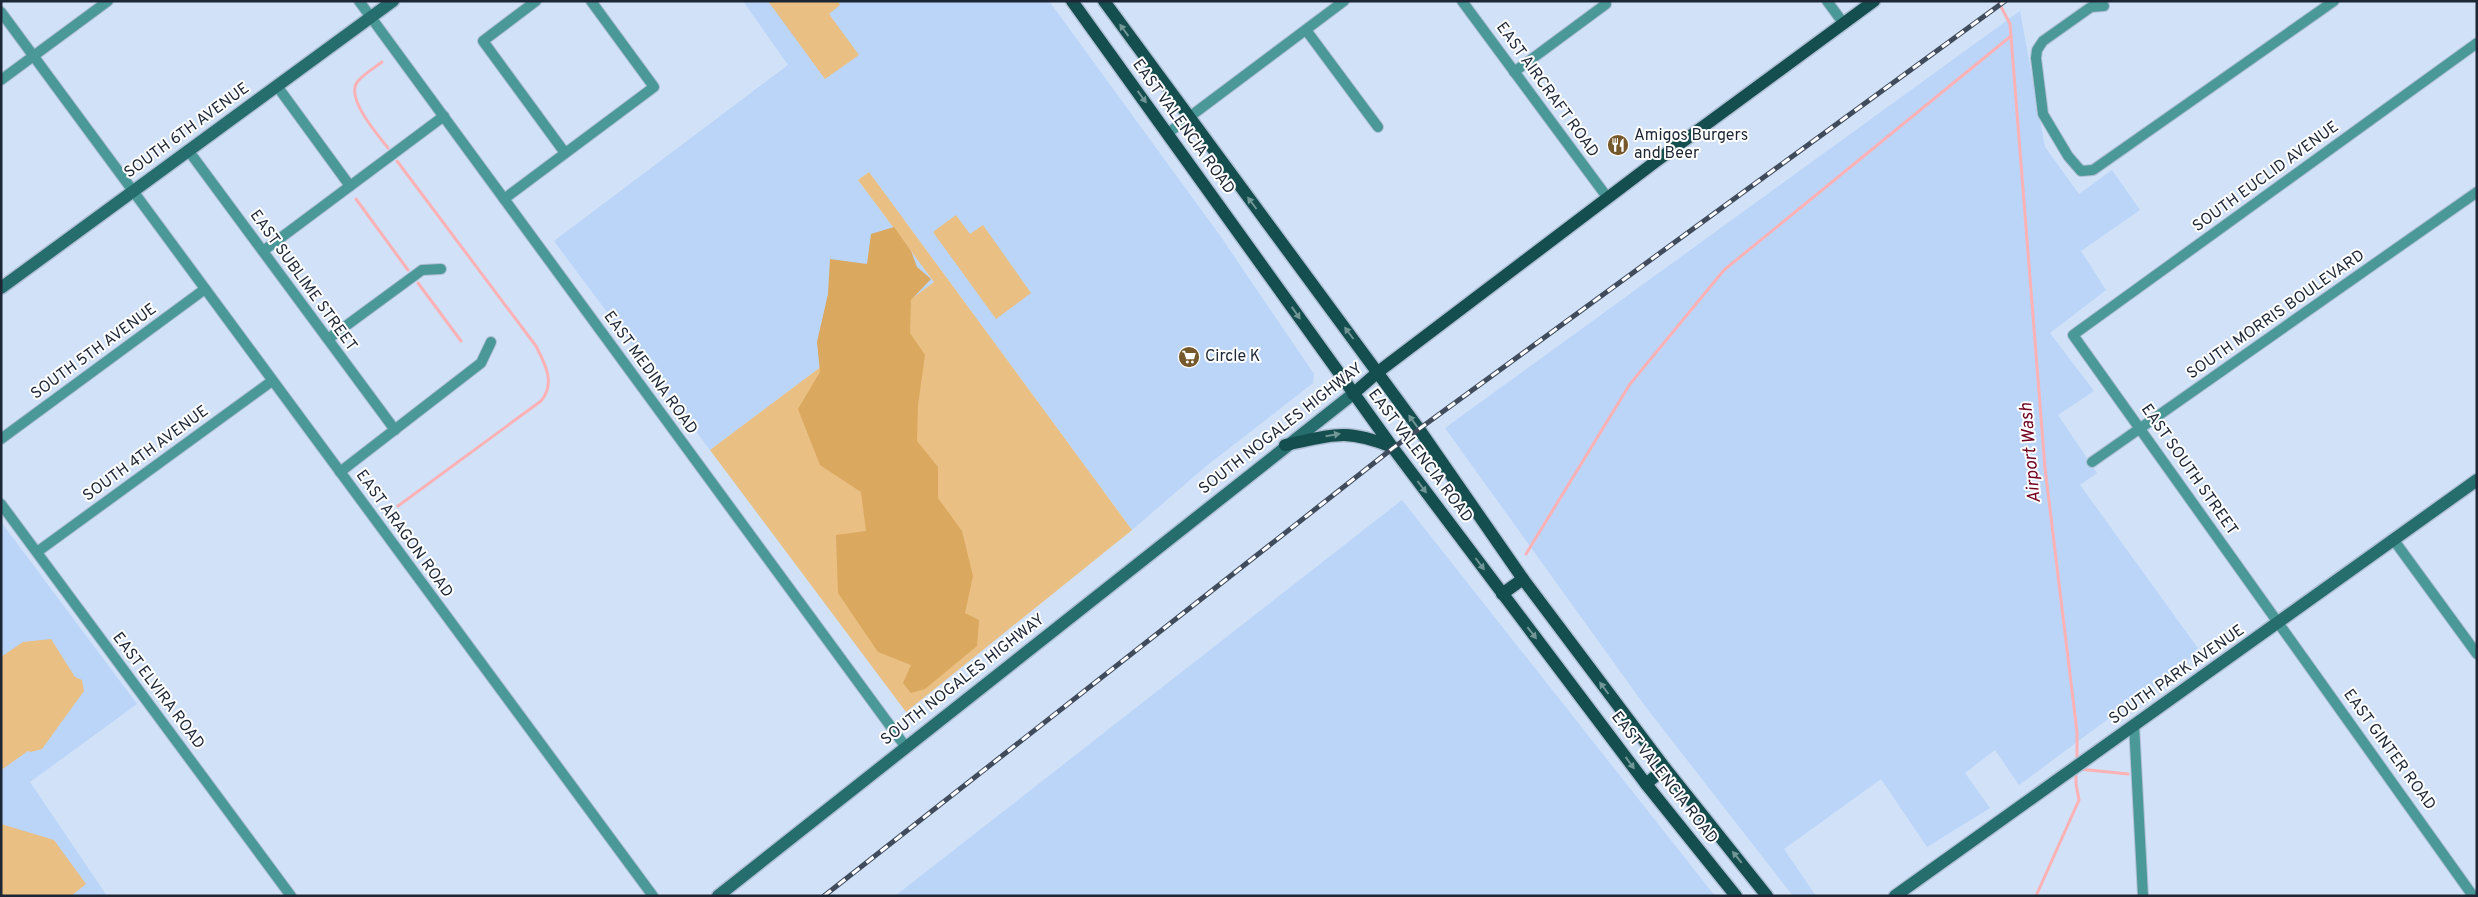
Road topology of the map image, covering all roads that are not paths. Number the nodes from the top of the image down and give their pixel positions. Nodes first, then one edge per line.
1 (108, 1) edge
2 (359, 1) edge
3 (393, 1) edge
4 (536, 1) edge
5 (591, 1) edge
6 (1072, 1) edge
7 (1104, 1) edge
8 (1344, 1) edge
9 (1462, 1) edge
10 (1827, 1) edge
11 (1874, 1) edge
12 (2334, 1) edge
13 (1606, 4) dead end
14 (2104, 6) dead end
15 (1, 12) edge
16 (371, 17) junction
17 (1844, 24) junction
18 (1306, 30) junction
19 (2477, 43) edge
20 (34, 56) junction
21 (1514, 72) junction
22 (1, 80) edge
23 (277, 86) junction
24 (444, 116) junction
25 (1188, 118) junction
26 (1378, 127) dead end
27 (1168, 133) junction
28 (188, 150) junction
29 (565, 153) junction
30 (350, 186) junction
31 (132, 190) junction
32 (2477, 192) edge
33 (1607, 198) junction
34 (504, 199) junction
35 (263, 251) junction
36 (441, 269) dead end
37 (1, 288) edge
38 (205, 289) junction
39 (2073, 335) joint
40 (328, 339) junction
41 (491, 342) dead end
42 (1378, 372) junction
43 (272, 381) junction
44 (1353, 394) junction
45 (2140, 428) junction
46 (394, 430) junction
47 (1, 439) edge
48 (1285, 445) junction
49 (1393, 448) junction
50 (2092, 462) dead end
51 (340, 472) junction
52 (2477, 480) edge
53 (1, 504) edge
54 (2393, 539) junction
55 (37, 552) junction
56 (1523, 580) junction
57 (1502, 594) junction
58 (2279, 623) junction
59 (2477, 654) edge
60 (2134, 724) junction
61 (905, 746) junction
62 (1665, 768) junction
63 (1646, 784) junction
64 (291, 896) edge
65 (652, 896) edge
66 (718, 896) edge
67 (1736, 896) edge
68 (1767, 896) edge
69 (1895, 896) edge
70 (2143, 896) edge
71 (2474, 896) edge

1 - 20 street
2 - 16 street, EAST MEDINA ROAD
3 - 16 main road, SOUTH 6TH AVENUE
4 - 29 street
5 - 29 street
6 -> 27 main road, EAST VALENCIA ROAD
25 -> 7 main road, EAST VALENCIA ROAD
8 - 18 street
9 - 21 street, EAST AIRCRAFT ROAD
10 - 17 street
11 - 17 main road, SOUTH NOGALES HIGHWAY
12 - 14 street
13 - 21 street
15 - 20 street, EAST ARAGON ROAD
16 - 23 main road, SOUTH 6TH AVENUE
16 - 24 street, EAST MEDINA ROAD
17 - 33 main road, SOUTH NOGALES HIGHWAY
18 - 25 street
18 - 26 street
19 - 39 street, SOUTH EUCLID AVENUE
20 - 22 street
20 - 31 street, EAST ARAGON ROAD
21 - 33 street, EAST AIRCRAFT ROAD
23 - 28 main road, SOUTH 6TH AVENUE
23 - 30 street
24 - 30 street
24 - 34 street, EAST MEDINA ROAD
25 - 27 street
42 -> 25 main road, EAST VALENCIA ROAD
27 -> 44 main road, EAST VALENCIA ROAD
28 - 31 main road, SOUTH 6TH AVENUE
28 - 35 street, EAST SUBLIME STREET
29 - 34 street
30 - 35 street
31 - 37 main road, SOUTH 6TH AVENUE
31 - 38 street, EAST ARAGON ROAD
32 - 45 street, SOUTH MORRIS BOULEVARD
33 - 42 main road, SOUTH NOGALES HIGHWAY
34 - 61 street, EAST MEDINA ROAD
35 - 40 street, EAST SUBLIME STREET
36 - 40 street
38 - 43 street, EAST ARAGON ROAD
38 - 47 street, SOUTH 5TH AVENUE
39 - 45 street, EAST SOUTH STREET
40 - 46 street, EAST SUBLIME STREET
41 - 46 street
42 - 44 main road, SOUTH NOGALES HIGHWAY
56 -> 42 main road, EAST VALENCIA ROAD
43 - 51 street, EAST ARAGON ROAD
43 - 55 street, SOUTH 4TH AVENUE
44 - 48 main road, SOUTH NOGALES HIGHWAY
44 - 49 main road, EAST VALENCIA ROAD
45 - 50 street, SOUTH MORRIS BOULEVARD
45 - 58 street, EAST SOUTH STREET
46 - 51 street
48 -> 49 main road
48 - 61 main road, SOUTH NOGALES HIGHWAY
49 -> 57 main road, EAST VALENCIA ROAD
51 - 65 street, EAST ARAGON ROAD
52 - 54 main road, SOUTH PARK AVENUE
53 - 55 street, EAST ELVIRA ROAD
54 - 58 main road, SOUTH PARK AVENUE
54 - 59 street
55 - 64 street, EAST ELVIRA ROAD
56 - 57 main road
62 -> 56 main road, EAST VALENCIA ROAD
57 -> 63 main road, EAST VALENCIA ROAD
58 - 60 main road, SOUTH PARK AVENUE
58 - 71 street, EAST GINTER ROAD
60 - 69 main road, SOUTH PARK AVENUE
60 - 70 street
61 - 66 main road, SOUTH NOGALES HIGHWAY
62 - 63 main road
68 -> 62 main road, EAST VALENCIA ROAD
63 - 67 main road, EAST VALENCIA ROAD

